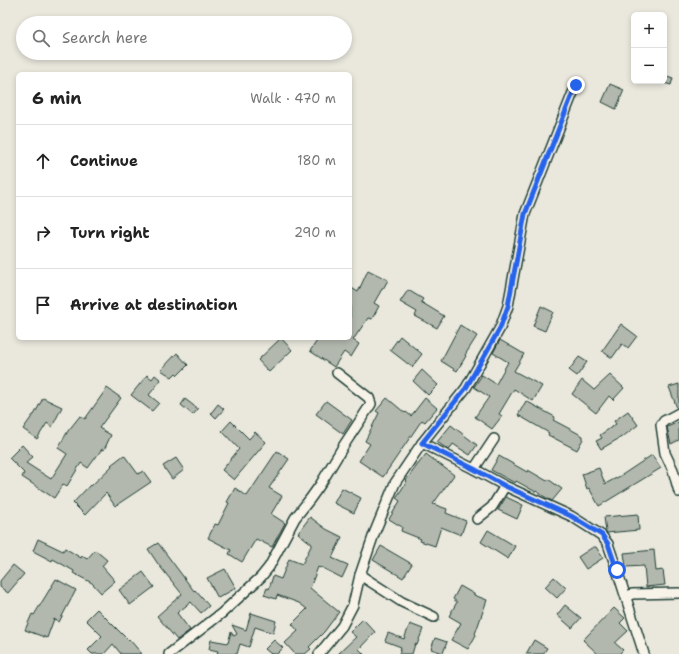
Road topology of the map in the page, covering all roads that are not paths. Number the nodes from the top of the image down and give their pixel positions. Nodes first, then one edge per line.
1 (576, 85) dead end
2 (337, 373) dead end
3 (679, 413) edge
4 (494, 439) dead end
5 (422, 443) junction
6 (474, 469) junction
7 (505, 486) junction
8 (679, 492) edge
9 (477, 519) dead end
10 (360, 575) junction
11 (679, 593) edge
12 (626, 597) junction
13 (434, 617) dead end
14 (169, 654) edge
15 (319, 654) edge
16 (644, 654) edge

1 - 5 street
2 - 14 street
3 - 8 street
4 - 6 street
5 - 6 street
5 - 10 street
6 - 7 street
7 - 9 street
7 - 12 street
10 - 13 street
10 - 15 street
11 - 12 street
12 - 16 street

